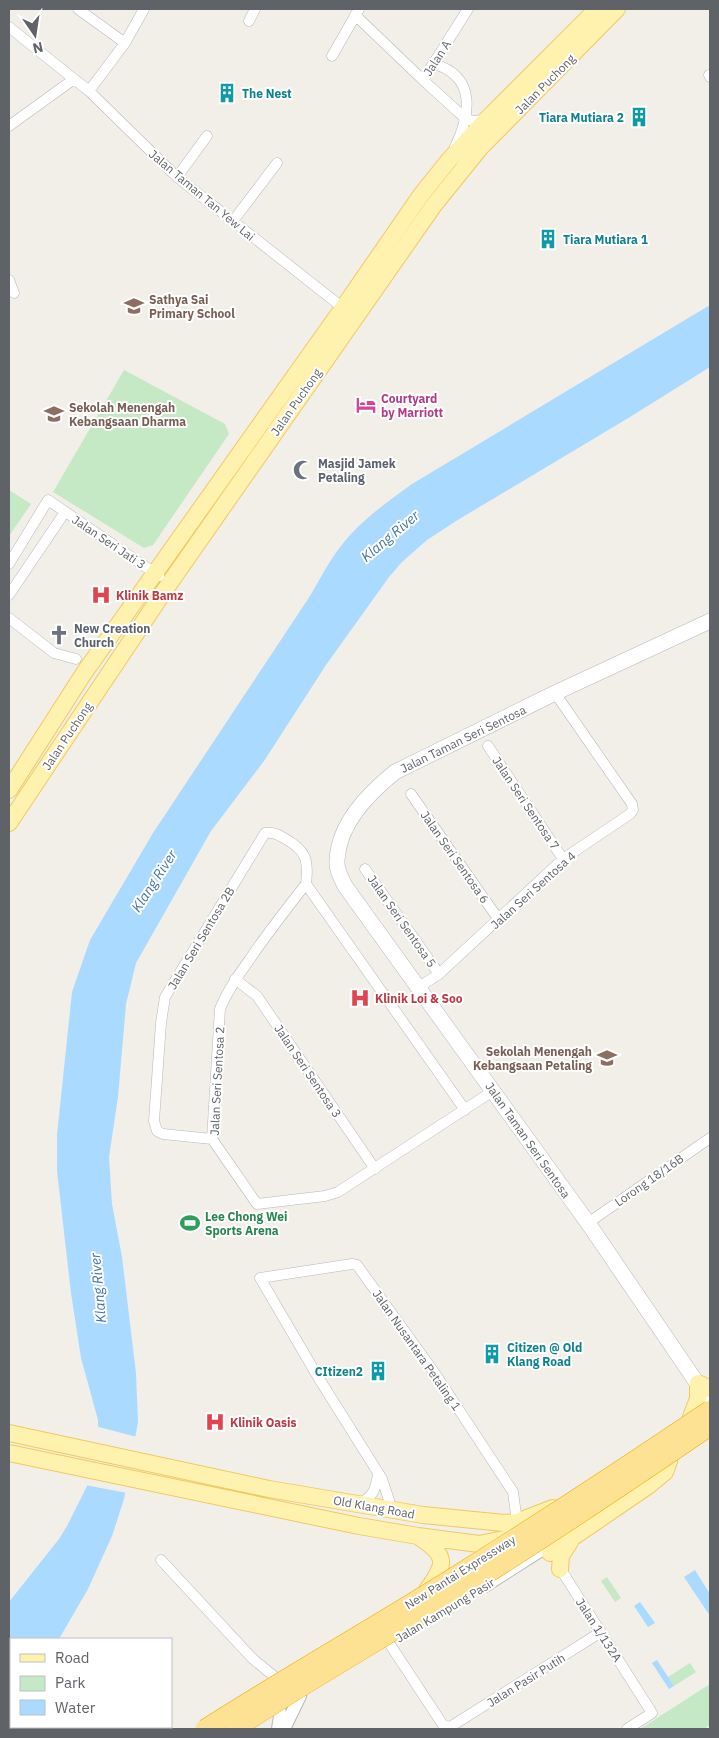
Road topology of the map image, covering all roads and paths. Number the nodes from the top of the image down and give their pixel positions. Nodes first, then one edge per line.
1 (78, 9) edge
2 (144, 9) edge
3 (256, 9) edge
4 (468, 9) edge
5 (597, 9) edge
6 (617, 9) edge
7 (357, 12) edge
8 (249, 21) dead end
9 (10, 30) edge
10 (125, 43) junction
11 (332, 56) dead end
12 (434, 64) junction
13 (74, 79) junction
14 (423, 80) junction
15 (89, 91) junction
16 (466, 119) junction
17 (486, 120) junction
18 (9, 126) edge
19 (207, 136) dead end
20 (449, 160) junction
21 (277, 163) dead end
22 (177, 177) junction
23 (233, 221) junction
24 (9, 280) edge
25 (14, 293) dead end
26 (349, 313) junction
27 (65, 512) junction
28 (9, 564) edge
29 (149, 569) junction
30 (170, 584) junction
31 (9, 596) edge
32 (9, 618) edge
33 (710, 621) edge
34 (76, 659) dead end
35 (555, 693) junction
36 (488, 746) dead end
37 (9, 790) edge
38 (411, 794) dead end
39 (9, 822) edge
40 (564, 859) junction
41 (365, 869) dead end
42 (306, 884) junction
43 (498, 920) junction
44 (439, 974) junction
45 (236, 979) junction
46 (419, 987) junction
47 (493, 1091) junction
48 (465, 1110) junction
49 (212, 1138) junction
50 (710, 1138) edge
51 (375, 1169) junction
52 (588, 1223) junction
53 (704, 1386) edge
54 (710, 1402) edge
55 (710, 1410) edge
56 (691, 1417) junction
57 (710, 1426) edge
58 (9, 1433) edge
59 (710, 1433) edge
60 (9, 1453) edge
61 (669, 1461) junction
62 (378, 1474) junction
63 (356, 1504) junction
64 (389, 1510) junction
65 (586, 1519) junction
66 (518, 1529) junction
67 (418, 1536) junction
68 (574, 1536) junction
69 (548, 1550) junction
70 (161, 1560) dead end
71 (514, 1568) junction
72 (560, 1569) junction
73 (427, 1590) junction
74 (442, 1612) junction
75 (601, 1632) junction
76 (389, 1643) junction
77 (275, 1677) junction
78 (278, 1694) junction
79 (300, 1696) junction
80 (205, 1729) edge
81 (235, 1729) edge
82 (278, 1729) edge
83 (284, 1729) edge
84 (627, 1729) edge

1 - 10 street
2 - 10 street
3 - 8 street
4 - 12 street, Jalan A
5 - 17 main road, Jalan Puchong
6 - 26 main road, Jalan Puchong
7 - 11 street
7 - 14 street, Jalan A
9 - 13 street, Jalan Taman Tan Yew Lai
10 - 15 street
12 - 14 street, Jalan A
12 - 16 street
13 - 15 street, Jalan Taman Tan Yew Lai
13 - 18 street
14 - 16 street
15 - 22 street, Jalan Taman Tan Yew Lai
16 - 17 street
16 - 20 street
17 - 20 main road, Jalan Puchong
19 - 22 street
20 - 26 main road, Jalan Puchong
21 - 23 street
22 - 23 street, Jalan Taman Tan Yew Lai
23 - 26 street, Jalan Taman Tan Yew Lai
24 - 25 street
26 - 29 main road, Jalan Puchong
26 - 30 main road, Jalan Puchong
27 - 28 street, Jalan Seri Jati 3
27 - 29 street, Jalan Seri Jati 3
27 - 31 street
29 - 30 street, Jalan Seri Jati 3
29 - 37 main road, Jalan Puchong
30 - 39 main road, Jalan Puchong
32 - 34 street
33 - 35 main road, Jalan Taman Seri Sentosa
35 - 40 street, Jalan Seri Sentosa 4
35 - 46 main road, Jalan Taman Seri Sentosa
36 - 40 street, Jalan Seri Sentosa 7
38 - 43 street, Jalan Seri Sentosa 6
40 - 43 street, Jalan Seri Sentosa 4
41 - 44 street, Jalan Seri Sentosa 5
42 - 45 street, Jalan Seri Sentosa 2
42 - 48 street
42 - 49 street, Jalan Seri Sentosa 2B
43 - 44 street, Jalan Seri Sentosa 4
44 - 46 street, Jalan Seri Sentosa 4
45 - 49 street, Jalan Seri Sentosa 2
45 - 51 street, Jalan Seri Sentosa 3
46 - 47 main road, Jalan Taman Seri Sentosa
47 - 48 street, Jalan Seri Sentosa 2
47 - 52 main road, Jalan Taman Seri Sentosa
48 - 51 street, Jalan Seri Sentosa 2
49 - 51 street, Jalan Seri Sentosa 2
50 - 52 street, Lorong 18/16B
52 - 53 main road, Jalan Taman Seri Sentosa
53 - 54 main road, Jalan Taman Seri Sentosa
53 - 56 main road
54 - 56 main road, Old Klang Road
55 - 80 highway, New Pantai Expressway, bridge
56 - 66 main road, Old Klang Road
57 - 81 highway, New Pantai Expressway, bridge
58 - 63 main road, Old Klang Road
59 - 61 main road, Old Klang Road
60 - 67 main road, Old Klang Road
61 - 65 main road, Old Klang Road
61 - 68 main road
62 - 63 street
62 - 64 street
62 - 66 street, Jalan Nusantara Petaling 1
63 - 64 main road, Old Klang Road
63 - 66 main road
64 - 66 main road, Old Klang Road
65 - 66 main road, Old Klang Road
65 - 69 street, Jalan Kampung Pasir
66 - 67 main road, Old Klang Road
66 - 69 main road
66 - 71 main road
67 - 73 main road
68 - 69 main road
68 - 72 main road
69 - 71 street, Jalan Kampung Pasir
69 - 72 street, Jalan 1/132A
70 - 77 street
71 - 74 street, Jalan Kampung Pasir
72 - 75 street, Jalan 1/132A
73 - 74 street
73 - 77 street
74 - 76 street, Jalan Kampung Pasir
75 - 76 street, Jalan Pasir Putih
75 - 84 street, Jalan 1/132A
76 - 79 street, Jalan Kampung Pasir
77 - 78 street
78 - 79 street
78 - 82 street
79 - 83 street

